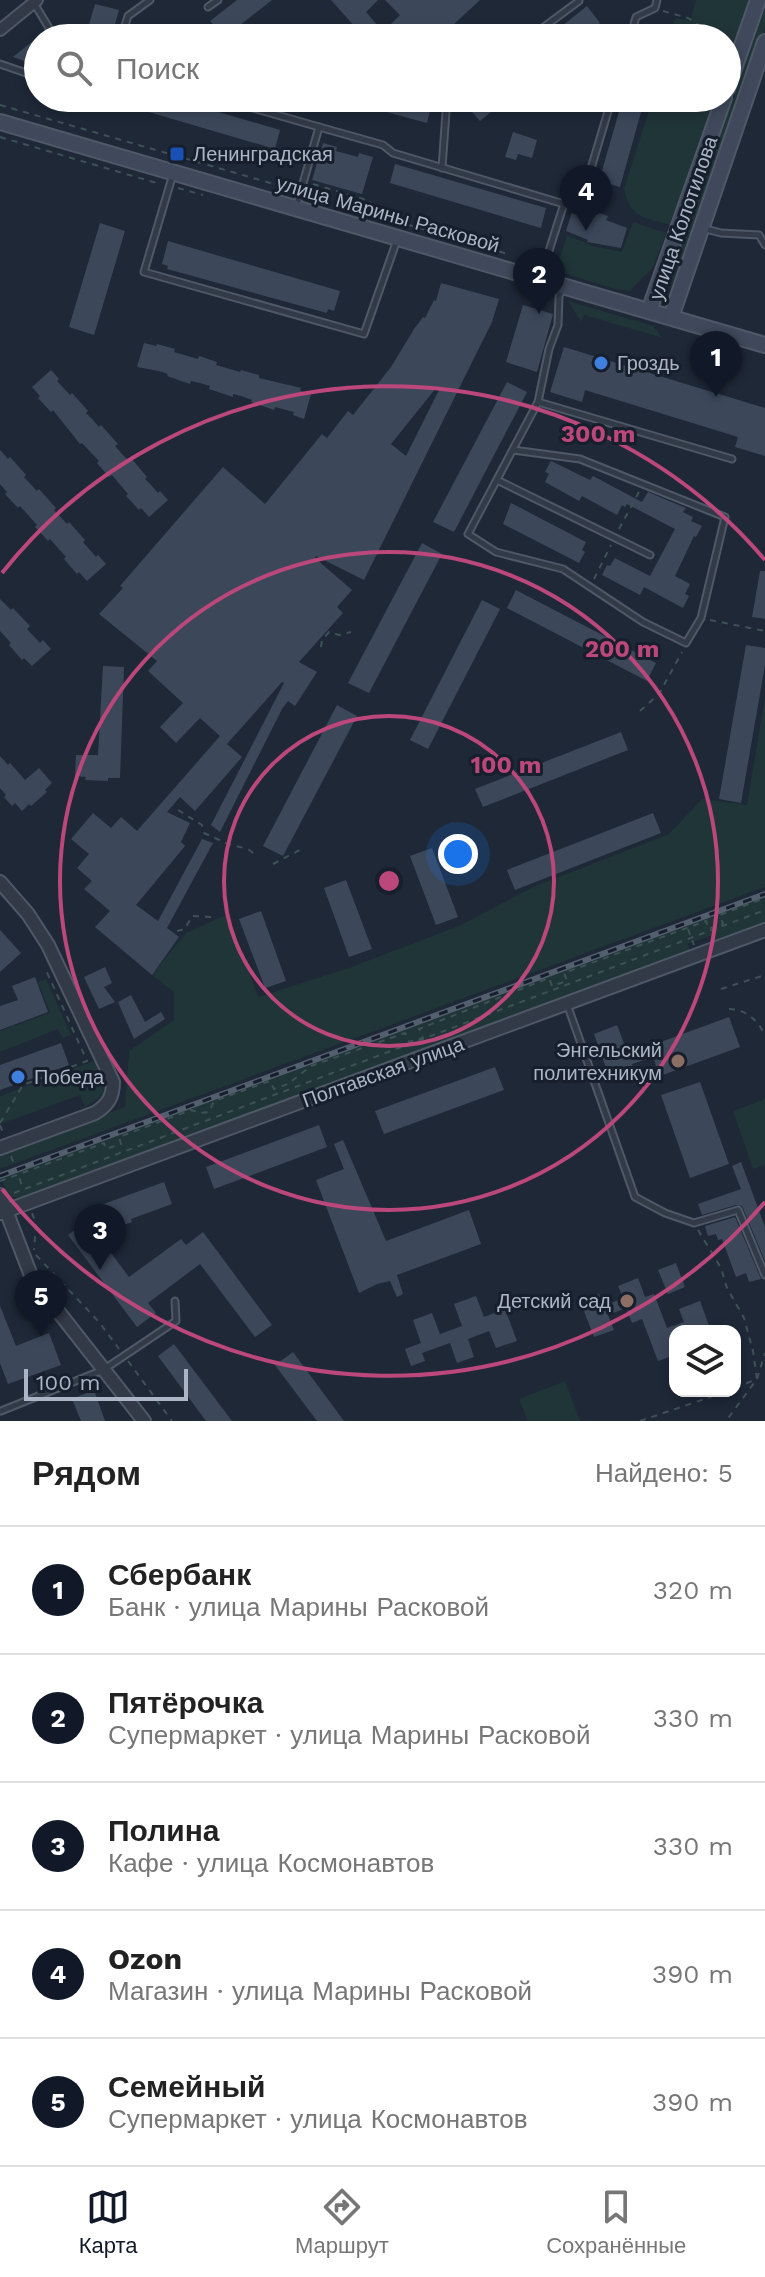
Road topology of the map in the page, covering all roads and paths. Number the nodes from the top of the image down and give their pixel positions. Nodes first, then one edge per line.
1 (150, 0) edge
2 (218, 0) edge
3 (657, 0) edge
4 (758, 0) edge
5 (35, 1) edge
6 (579, 1) edge
7 (208, 7) dead end
8 (655, 8) junction
9 (46, 24) edge
10 (125, 24) edge
11 (548, 24) edge
12 (634, 24) edge
13 (697, 24) edge
14 (0, 30) edge
15 (765, 42) edge
16 (741, 49) edge
17 (762, 60) edge
18 (0, 64) edge
19 (24, 72) edge
20 (0, 105) edge
21 (24, 112) edge
22 (24, 112) edge
23 (267, 112) edge
24 (445, 112) edge
25 (608, 112) edge
26 (719, 112) edge
27 (0, 122) edge
28 (319, 127) junction
29 (442, 168) junction
30 (173, 173) junction
31 (302, 186) junction
32 (564, 204) junction
33 (296, 208) junction
34 (701, 228) junction
35 (398, 238) junction
36 (765, 245) edge
37 (511, 255) dead end
38 (540, 280) junction
39 (563, 286) junction
40 (649, 311) junction
41 (671, 317) junction
42 (765, 345) edge
43 (538, 402) junction
44 (513, 450) junction
45 (732, 459) dead end
46 (497, 480) junction
47 (650, 555) dead end
48 (701, 618) junction
49 (765, 631) edge
50 (351, 632) dead end
51 (686, 643) junction
52 (321, 647) dead end
53 (640, 711) dead end
54 (178, 810) dead end
55 (300, 850) dead end
56 (257, 856) dead end
57 (273, 864) dead end
58 (0, 882) edge
59 (765, 898) edge
60 (765, 910) edge
61 (212, 917) dead end
62 (688, 928) junction
63 (765, 930) edge
64 (177, 931) dead end
65 (691, 938) junction
66 (43, 964) dead end
67 (765, 975) edge
68 (721, 989) dead end
69 (567, 1004) junction
70 (729, 1009) dead end
71 (765, 1036) edge
72 (0, 1124) edge
73 (4, 1146) edge
74 (18, 1175) junction
75 (0, 1181) edge
76 (26, 1196) junction
77 (2, 1204) edge
78 (694, 1223) junction
79 (765, 1275) edge
80 (175, 1301) dead end
81 (765, 1353) edge
82 (124, 1356) junction
83 (103, 1370) junction
84 (757, 1379) junction
85 (741, 1386) edge
86 (710, 1397) edge
87 (1, 1411) edge
88 (144, 1421) edge
89 (172, 1421) edge
90 (640, 1421) edge
91 (726, 1421) edge

1 - 10 lane
2 - 7 lane
3 - 8 lane
4 - 16 main road
5 - 9 lane
5 - 14 street
6 - 11 lane
8 - 12 lane
8 - 13 path
15 - 17 main road, улица Колотилова
17 - 34 main road, улица Колотилова
18 - 19 lane
20 - 21 path
22 - 31 path
23 - 28 lane
24 - 29 lane
25 - 32 lane
26 - 40 main road, улица Колотилова
27 - 30 main road, улица Марины Расковой
28 - 29 lane
28 - 31 lane
29 - 32 lane
30 - 33 main road, улица Марины Расковой
30 - 35 lane
31 - 33 lane
31 - 37 path
32 - 38 lane
33 - 35 main road, улица Марины Расковой
34 - 36 lane
34 - 41 main road, улица Колотилова
35 - 38 main road, улица Марины Расковой
38 - 39 main road, улица Марины Расковой
39 - 40 main road, улица Марины Расковой
39 - 43 lane
40 - 41 main road, улица Марины Расковой
41 - 42 main road, улица Марины Расковой
43 - 44 lane
43 - 45 lane
44 - 46 lane
44 - 48 lane
46 - 47 lane
46 - 51 lane
48 - 49 path
48 - 51 lane
50 - 52 path
51 - 53 path
54 - 56 path
55 - 57 path
58 - 73 street
59 - 62 path
60 - 65 path
61 - 64 path
62 - 65 path
62 - 74 path
63 - 69 street, Полтавская улица
65 - 76 path
66 - 72 path
67 - 68 path
69 - 76 street, Полтавская улица
69 - 78 lane
70 - 71 path
72 - 73 path
73 - 74 path
74 - 75 path
74 - 76 path
76 - 77 street, Полтавская улица
76 - 77 path
76 - 82 path
77 - 83 street
78 - 79 lane
78 - 84 path
80 - 82 lane
81 - 84 path
82 - 83 lane
82 - 89 path
83 - 87 lane
83 - 88 street
84 - 85 path
84 - 91 path
86 - 90 path

